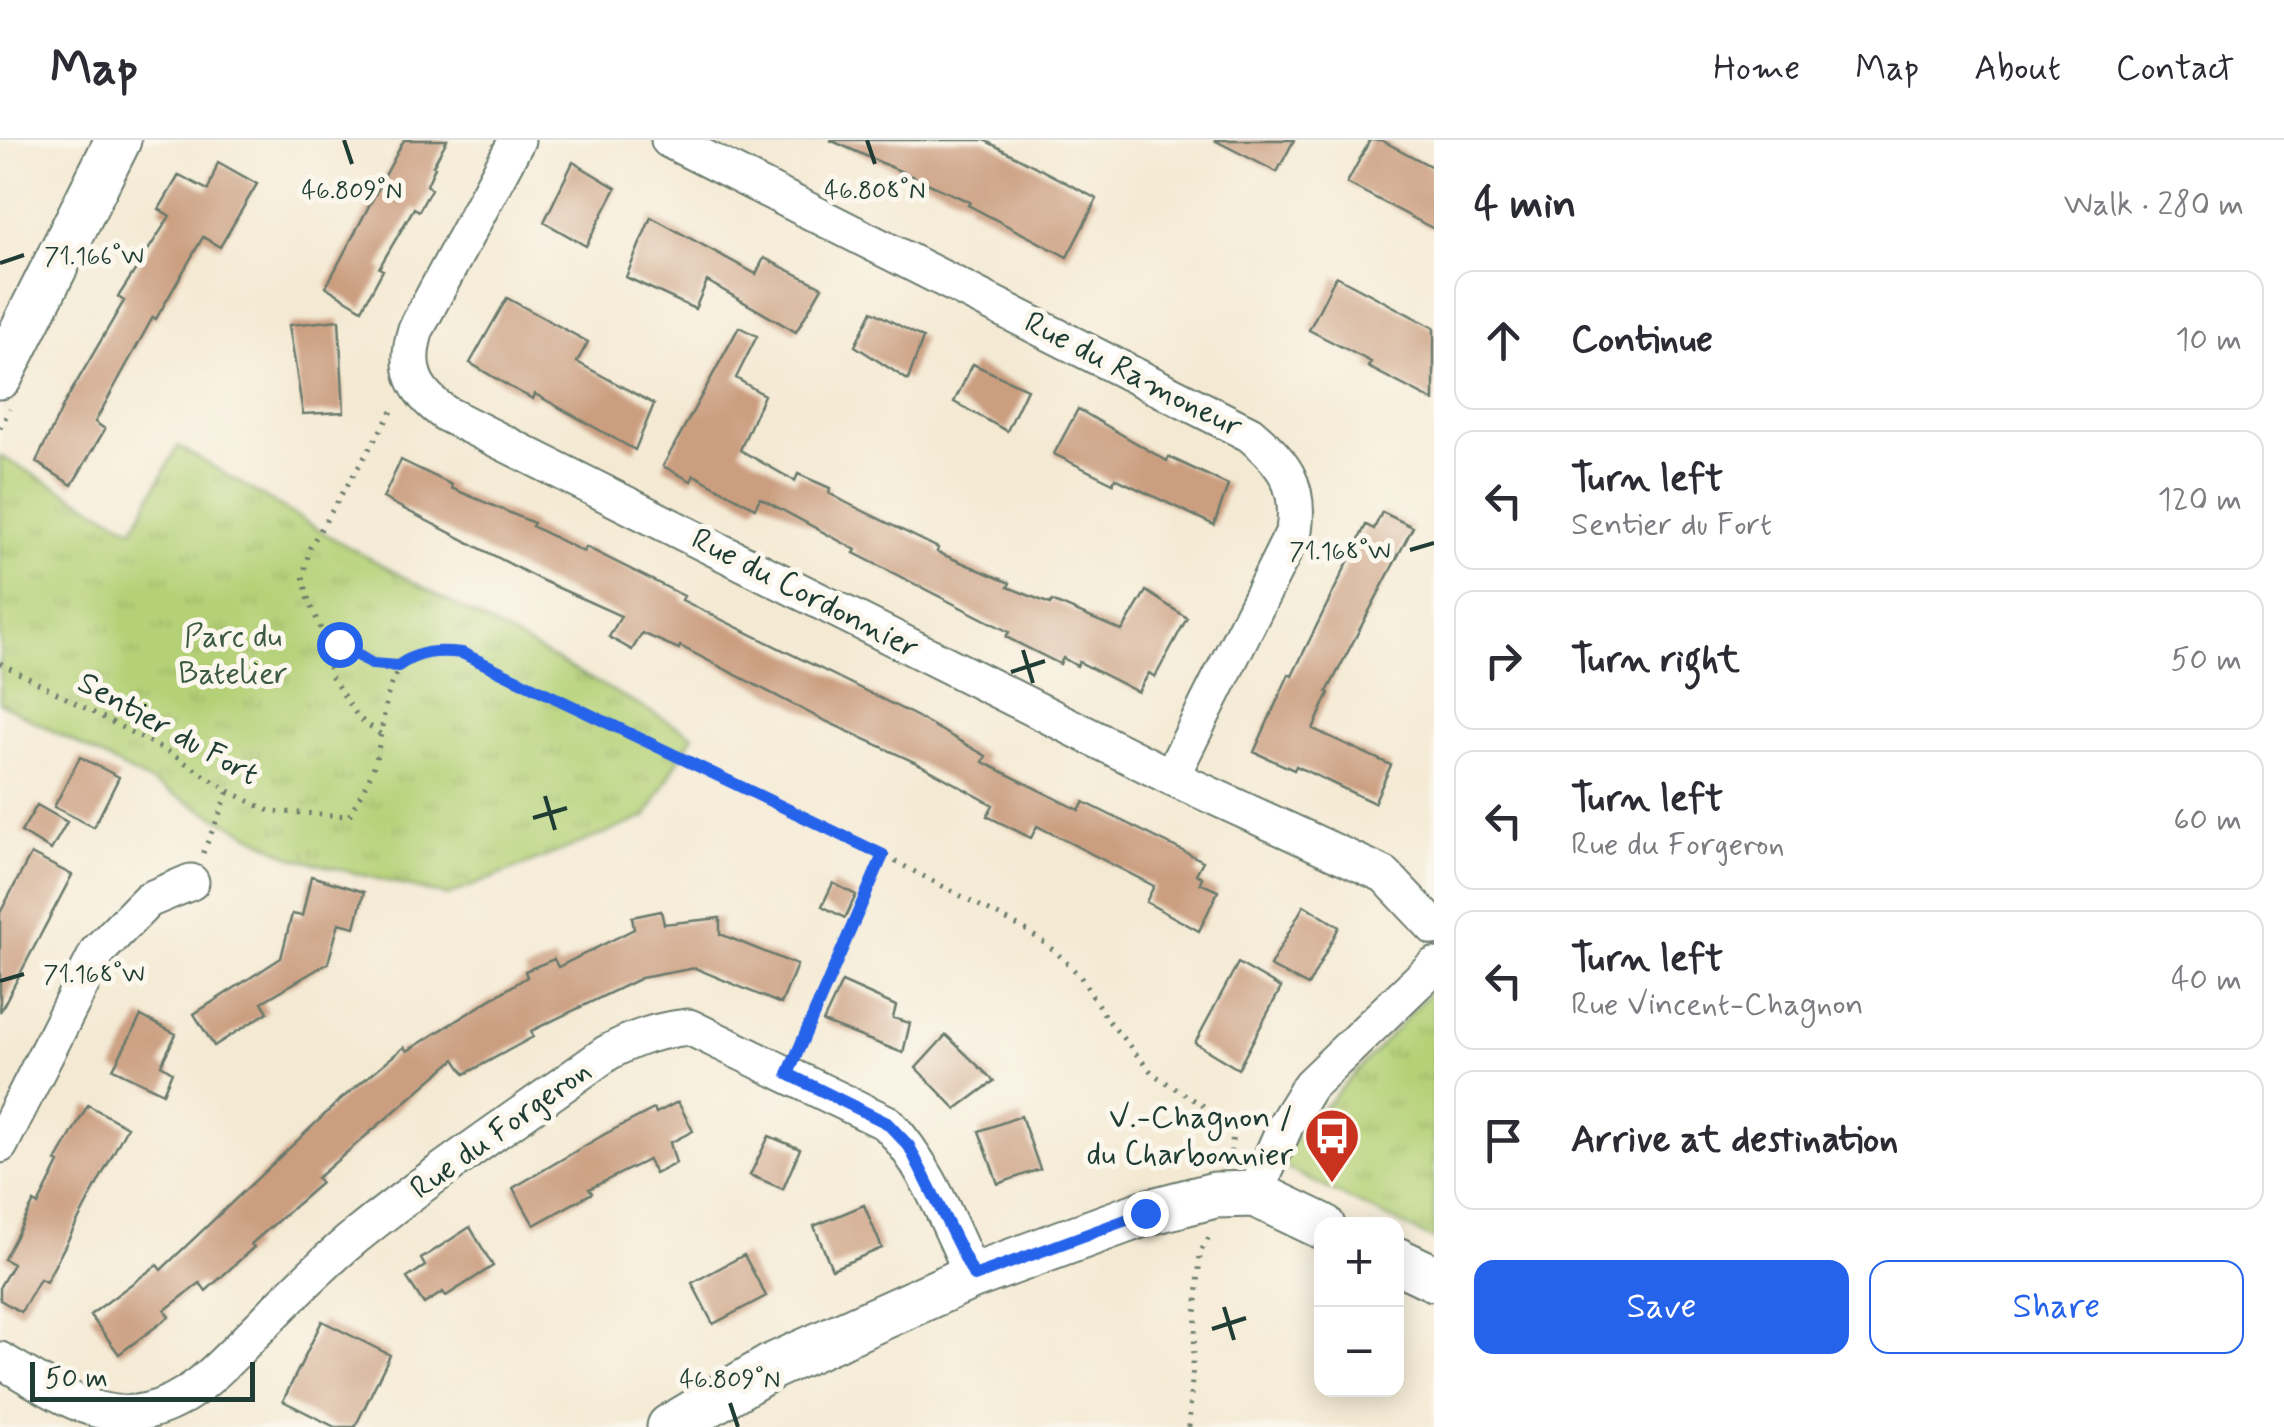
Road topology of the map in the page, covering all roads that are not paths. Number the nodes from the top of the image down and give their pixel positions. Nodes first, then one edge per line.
1 (118, 140) edge
2 (517, 140) edge
3 (669, 140) edge
4 (0, 376) edge
5 (1171, 777) junction
6 (191, 882) road end
7 (1434, 927) edge
8 (1434, 966) edge
9 (0, 1145) edge
10 (1255, 1194) junction
11 (1314, 1222) edge
12 (1404, 1264) edge
13 (974, 1276) junction
14 (1434, 1278) edge
15 (0, 1360) edge
16 (670, 1427) edge

1 - 4 street
2 - 5 street, Rue du Cordonnier
3 - 5 street, Rue du Ramoneur
5 - 7 street, Rue du Cordonnier
6 - 9 street
8 - 10 street
10 - 11 street
10 - 13 street
12 - 14 street
13 - 15 street, Rue du Forgeron
13 - 16 street

